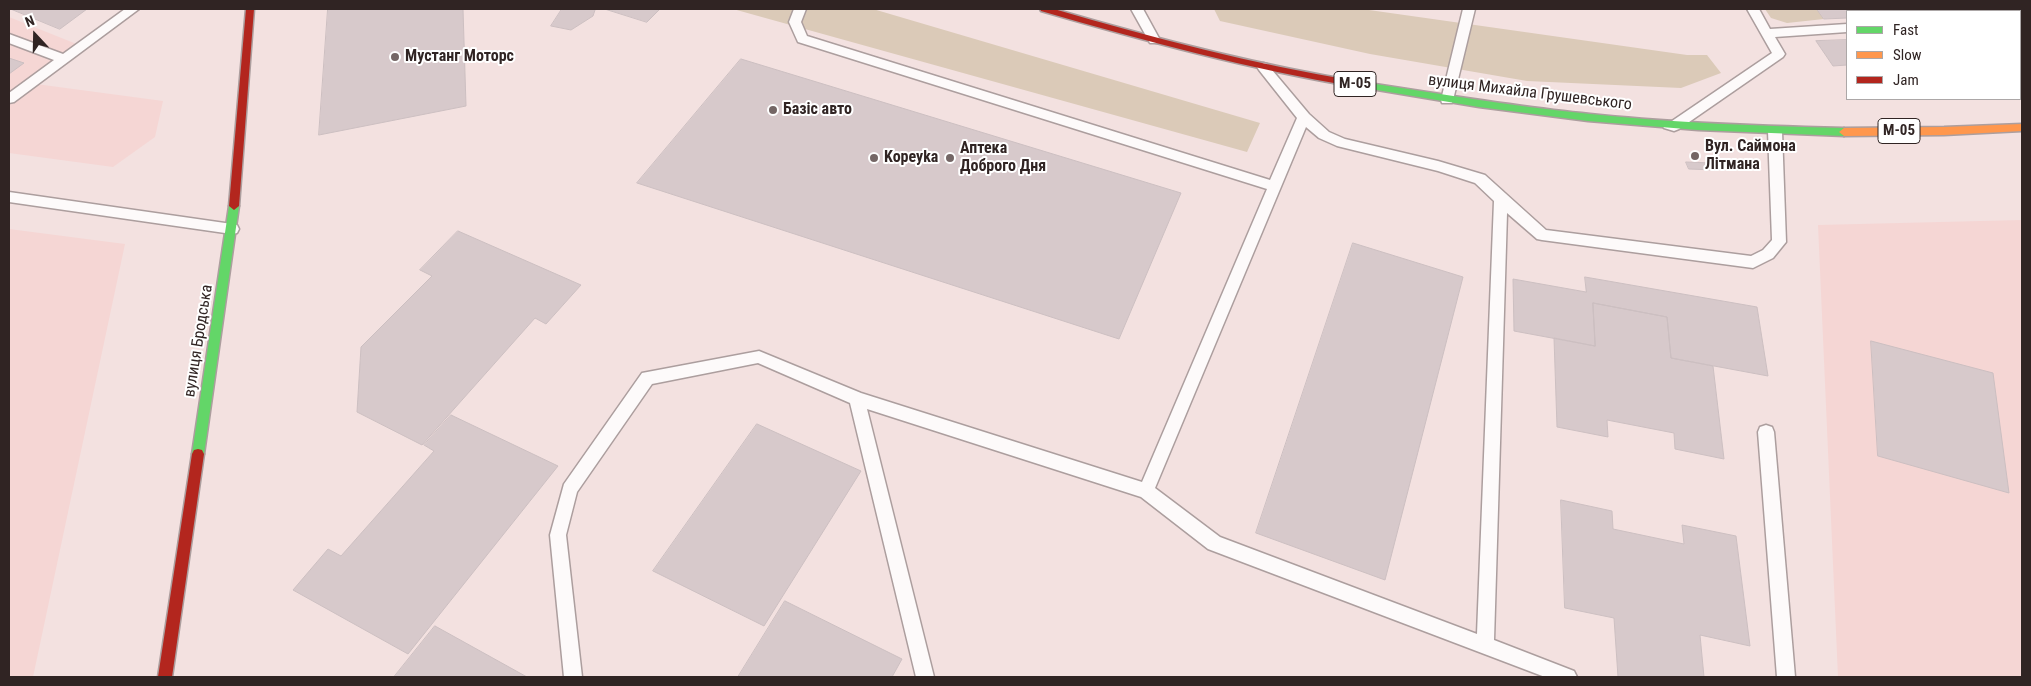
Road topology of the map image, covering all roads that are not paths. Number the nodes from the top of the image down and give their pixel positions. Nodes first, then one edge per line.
1 (133, 9) edge
2 (250, 9) edge
3 (800, 9) edge
4 (1044, 9) edge
5 (1137, 9) edge
6 (1468, 9) edge
7 (1753, 9) edge
8 (1846, 28) edge
9 (1767, 33) junction
10 (9, 38) edge
11 (1154, 40) junction
12 (64, 59) junction
13 (1263, 67) junction
14 (9, 99) edge
15 (1447, 100) junction
16 (1566, 116) joint
17 (1304, 117) junction
18 (1674, 126) junction
19 (2022, 127) edge
20 (1775, 130) junction
21 (1275, 187) junction
22 (9, 197) edge
23 (1502, 200) junction
24 (232, 229) junction
25 (857, 399) junction
26 (1766, 432) dead end
27 (1146, 491) junction
28 (1485, 646) junction
29 (165, 677) edge
30 (573, 677) edge
31 (925, 677) edge
32 (1568, 677) edge
33 (1786, 677) edge

1 - 12 lane
2 - 24 main road, вулиця Бродська
3 - 21 lane
4 - 11 main road, вулиця Михайла Грушевського / М-05
5 - 11 lane
6 - 15 lane
7 - 9 lane
8 - 9 lane
9 - 18 lane
10 - 12 lane
11 - 13 main road, вулиця Михайла Грушевського / М-05
12 - 14 lane
13 - 15 main road, вулиця Михайла Грушевського / М-05
13 - 17 lane
15 - 16 main road, вулиця Михайла Грушевського / М-05
16 - 18 lane
17 - 21 lane
17 - 23 lane
18 - 20 main road, М-05
19 - 20 main road, М-05
20 - 23 lane
21 - 27 lane
22 - 24 lane
23 - 28 lane
24 - 29 main road, вулиця Бродська
25 - 27 lane
25 - 30 lane
25 - 31 lane
26 - 33 lane
27 - 28 lane
28 - 32 lane

